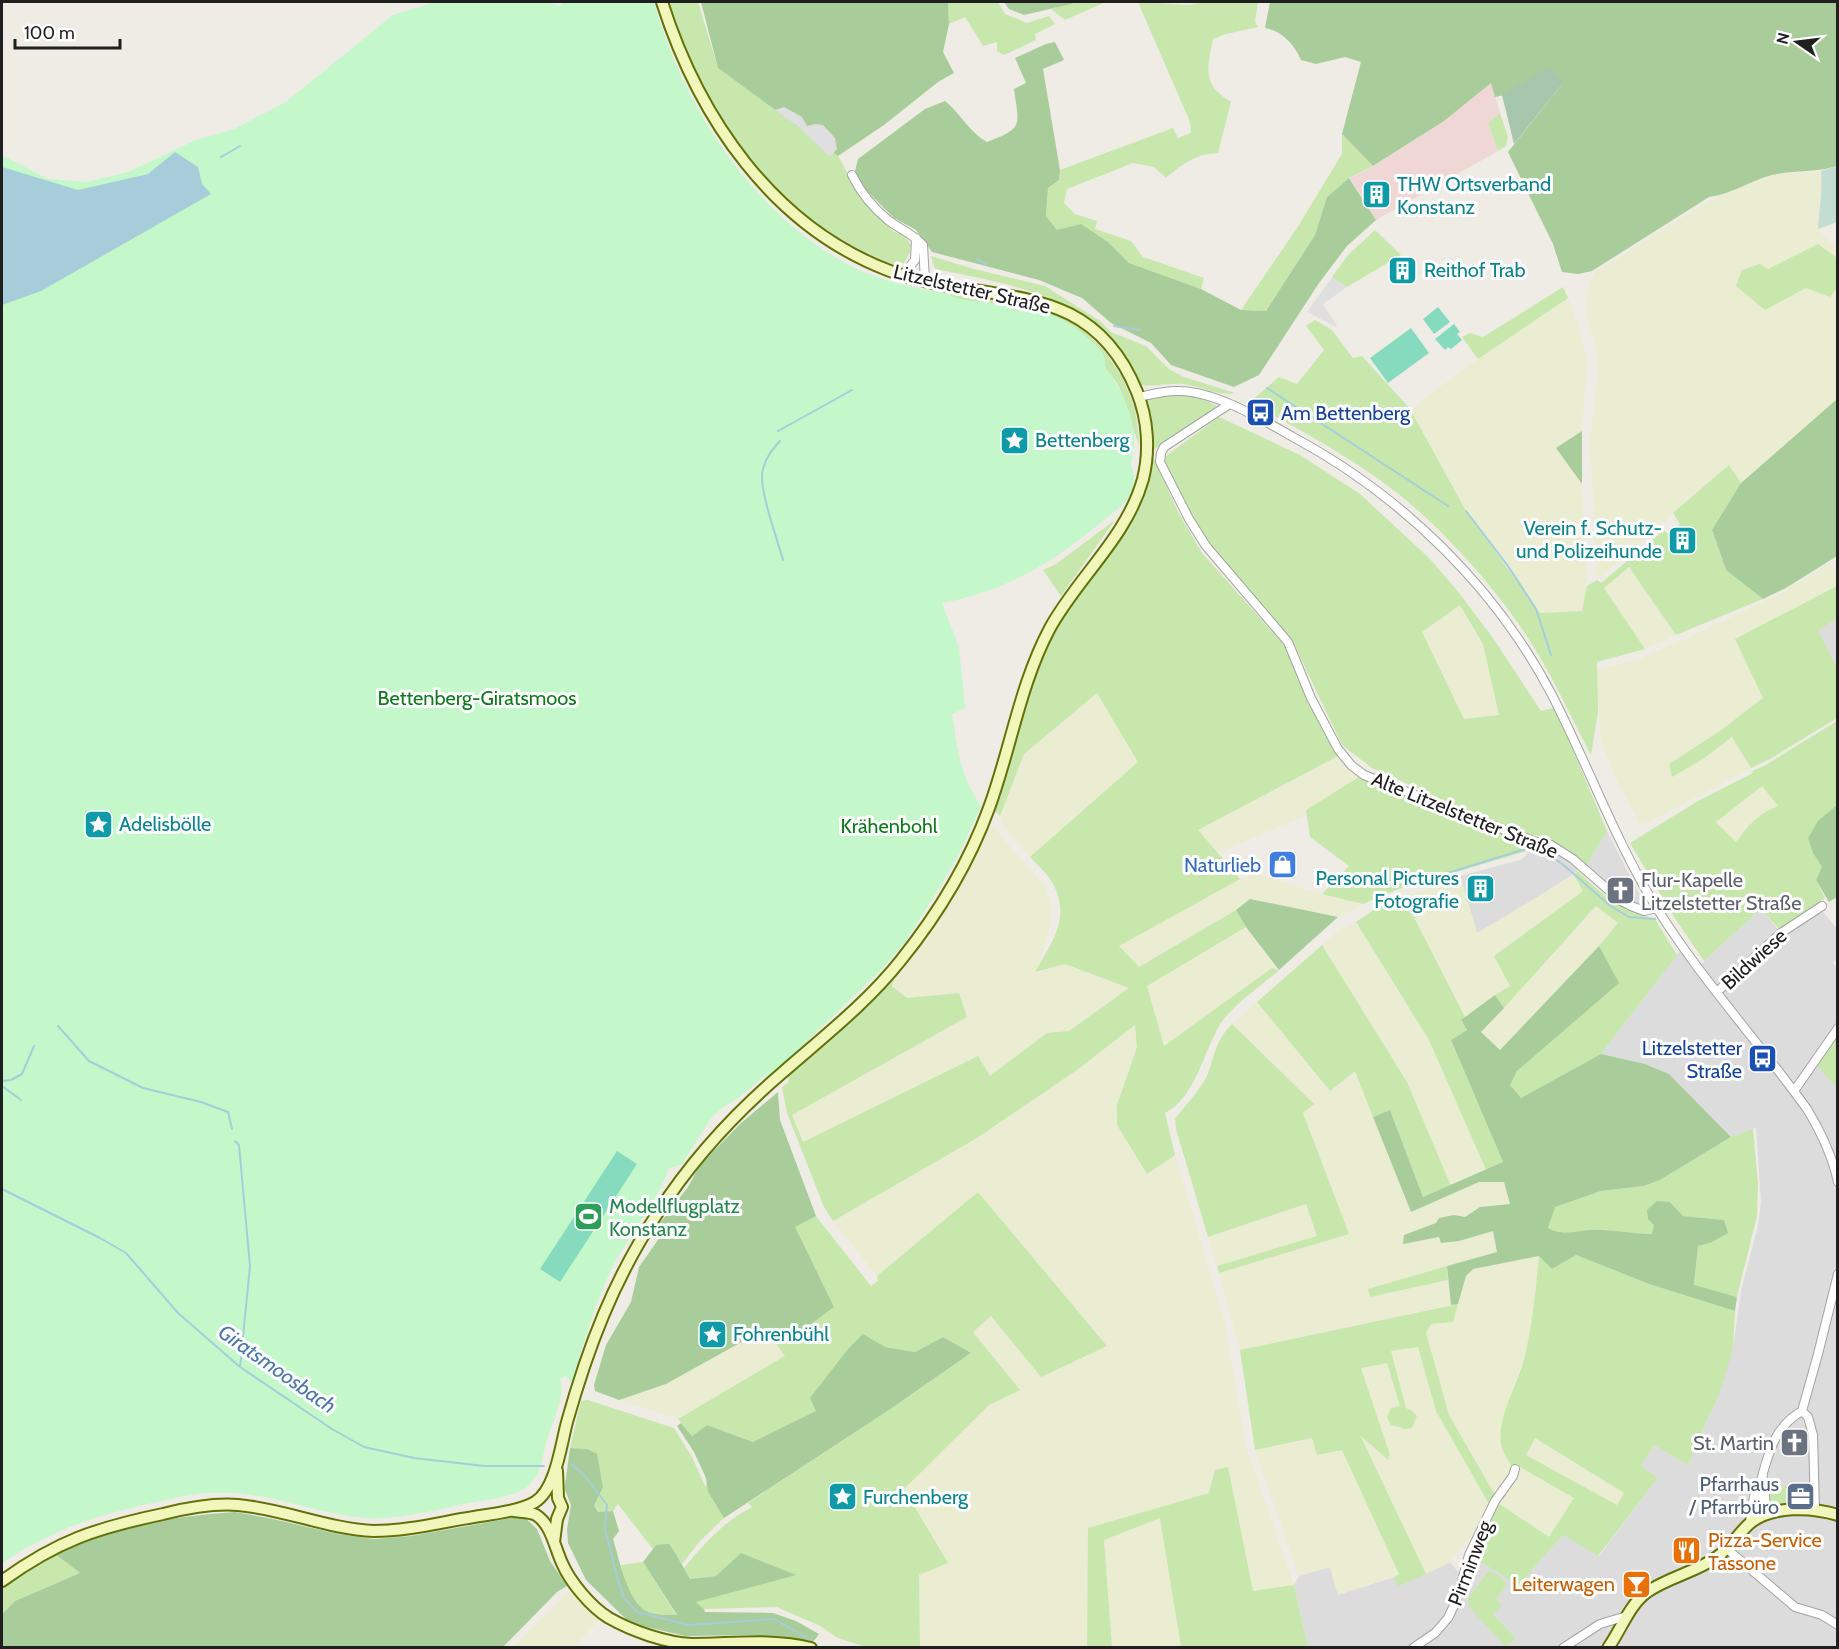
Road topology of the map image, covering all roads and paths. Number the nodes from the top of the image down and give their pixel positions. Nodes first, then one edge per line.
1 (662, 2) edge
2 (852, 175) dead end
3 (916, 238) junction
4 (903, 275) junction
5 (925, 281) junction
6 (1139, 397) junction
7 (1228, 405) junction
8 (1822, 906) dead end
9 (1657, 908) junction
10 (1717, 992) junction
11 (1838, 1028) edge
12 (1794, 1091) junction
13 (1835, 1156) edge
14 (1838, 1182) edge
15 (1838, 1274) edge
16 (1802, 1411) junction
17 (557, 1465) junction
18 (1515, 1468) dead end
19 (1761, 1480) junction
20 (558, 1498) junction
21 (539, 1499) junction
22 (510, 1510) junction
23 (1815, 1510) junction
24 (1765, 1515) junction
25 (1838, 1515) edge
26 (539, 1518) junction
27 (557, 1519) junction
28 (1750, 1523) junction
29 (555, 1542) junction
30 (1727, 1548) junction
31 (2, 1581) edge
32 (1627, 1616) junction
33 (1838, 1624) edge
34 (811, 1647) edge
35 (1413, 1647) edge
36 (1563, 1647) edge
37 (1608, 1647) edge

1 - 4 main road, Litzelstetter Straße
2 - 3 street
3 - 4 street
3 - 5 street
4 - 5 main road, Litzelstetter Straße
5 - 6 main road, Litzelstetter Straße
6 - 7 street
6 - 17 main road, Litzelstetter Straße
7 - 9 street
7 - 9 street, Alte Litzelstetter Straße
8 - 10 street, Bildwiese
9 - 10 street
10 - 12 street
11 - 12 street
12 - 13 street
13 - 14 street
15 - 16 street
16 - 19 street
16 - 23 street
17 - 20 main road
17 - 21 main road
18 - 35 street, Pirminweg
19 - 24 street
19 - 28 street
20 - 21 main road
20 - 27 main road
21 - 22 main road
21 - 26 main road
22 - 26 main road
22 - 31 main road
23 - 24 main road
23 - 25 main road
24 - 28 main road
26 - 27 main road
26 - 29 main road
27 - 29 main road
28 - 30 main road
29 - 34 main road
30 - 32 main road
30 - 33 street
32 - 36 street
32 - 37 main road

